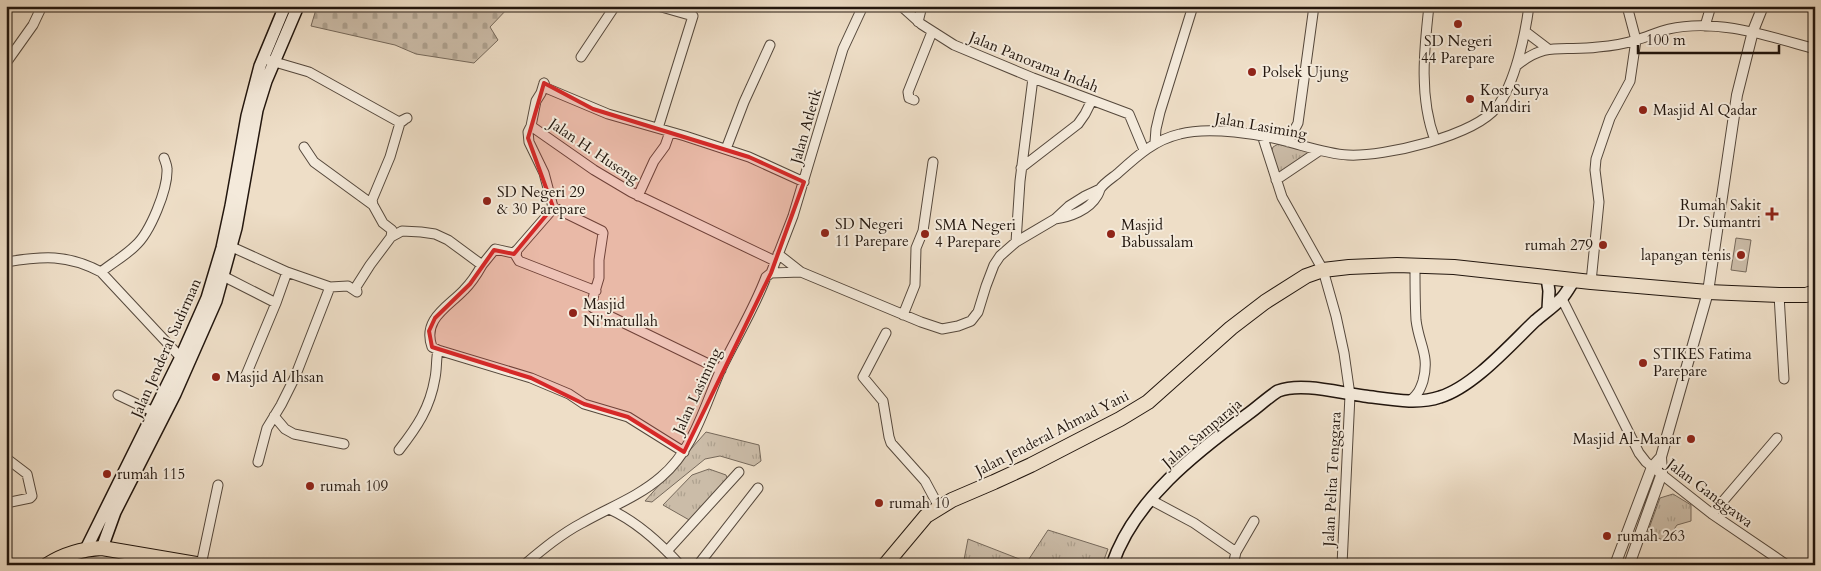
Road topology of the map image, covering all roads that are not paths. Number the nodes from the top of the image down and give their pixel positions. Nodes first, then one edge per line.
1 (42, 6) edge
2 (284, 6) edge
3 (298, 6) edge
4 (614, 6) edge
5 (658, 6) edge
6 (863, 6) edge
7 (900, 6) edge
8 (922, 6) edge
9 (1193, 6) edge
10 (1314, 6) edge
11 (1429, 6) edge
12 (1528, 6) edge
13 (1627, 6) edge
14 (1712, 6) edge
15 (1763, 6) edge
16 (918, 22) junction
17 (1705, 26) junction
18 (1753, 31) junction
19 (932, 32) junction
20 (1526, 32) junction
21 (1636, 40) junction
22 (770, 45) dead end
23 (1547, 48) junction
24 (1815, 49) edge
25 (581, 57) dead end
26 (268, 60) junction
27 (6, 63) edge
28 (1515, 67) junction
29 (1033, 78) junction
30 (914, 100) dead end
31 (1092, 100) junction
32 (531, 126) junction
33 (658, 128) junction
34 (670, 132) junction
35 (1263, 138) junction
36 (1434, 140) junction
37 (1155, 142) junction
38 (1288, 142) junction
39 (304, 147) dead end
40 (726, 149) junction
41 (1144, 150) junction
42 (1319, 151) junction
43 (164, 158) dead end
44 (934, 162) dead end
45 (1021, 168) junction
46 (1276, 180) junction
47 (804, 182) junction
48 (638, 196) junction
49 (373, 205) junction
50 (553, 207) junction
51 (391, 237) junction
52 (1016, 242) junction
53 (232, 248) junction
54 (517, 250) junction
55 (777, 258) junction
56 (6, 262) edge
57 (482, 265) junction
58 (1415, 266) junction
59 (1323, 270) junction
60 (101, 272) junction
61 (287, 272) junction
62 (771, 272) junction
63 (801, 272) junction
64 (223, 276) junction
65 (1546, 278) junction
66 (1574, 280) junction
67 (1591, 282) junction
68 (330, 286) junction
69 (596, 291) junction
70 (1708, 292) junction
71 (1815, 292) edge
72 (1779, 295) junction
73 (1562, 299) junction
74 (210, 303) junction
75 (276, 303) junction
76 (1548, 310) junction
77 (904, 315) junction
78 (886, 333) dead end
79 (438, 350) junction
80 (185, 362) junction
81 (721, 370) junction
82 (246, 375) dead end
83 (1784, 379) dead end
84 (1350, 394) junction
85 (118, 395) dead end
86 (1411, 400) junction
87 (154, 412) junction
88 (274, 416) junction
89 (1777, 438) dead end
90 (344, 444) dead end
91 (399, 450) dead end
92 (684, 452) junction
93 (1661, 457) junction
94 (6, 458) edge
95 (258, 462) dead end
96 (1652, 467) junction
97 (740, 472) dead end
98 (1662, 473) junction
99 (218, 485) dead end
100 (758, 488) dead end
101 (1151, 500) junction
102 (6, 503) edge
103 (939, 508) junction
104 (609, 509) junction
105 (1712, 514) junction
106 (1254, 520) dead end
107 (86, 548) junction
108 (102, 548) junction
109 (667, 551) junction
110 (1236, 552) junction
111 (47, 565) edge
112 (202, 565) edge
113 (524, 565) edge
114 (680, 565) edge
115 (698, 565) edge
116 (885, 565) edge
117 (1112, 565) edge
118 (1233, 565) edge
119 (1342, 565) edge
120 (1615, 565) edge
121 (1629, 565) edge
122 (1787, 565) edge

1 - 27 street
2 - 26 main road, Jalan Jenderal Sudirman
3 - 26 main road, Jalan Jenderal Sudirman
4 - 25 street
5 - 33 street
6 - 47 street, Jalan Atletik
7 - 16 street, Jalan Panorama Indah
8 - 16 street
9 - 37 street
10 - 38 street
11 - 36 street
12 - 20 street, Jalan Lasiming
13 - 21 street
14 - 17 street
15 - 18 street
16 - 19 street, Jalan Panorama Indah
17 - 18 street
17 - 21 street
18 - 24 street
18 - 70 street
19 - 29 street, Jalan Panorama Indah
19 - 30 street
20 - 23 street
20 - 28 street, Jalan Lasiming
21 - 23 street
21 - 67 street
22 - 40 street
23 - 28 street
26 - 49 street
26 - 53 main road, Jalan Jenderal Sudirman
26 - 74 main road, Jalan Jenderal Sudirman
28 - 36 street, Jalan Lasiming
29 - 31 street, Jalan Panorama Indah
29 - 45 street
31 - 41 street, Jalan Panorama Indah
31 - 45 street
32 - 33 street
32 - 48 street, Jalan H. Huseng
32 - 50 street, Jalan H. Huseng
33 - 34 street
34 - 40 street
34 - 48 street
35 - 37 street, Jalan Lasiming
35 - 38 street, Jalan Lasiming
35 - 46 street, Jalan Pelita Tenggara
36 - 42 street, Jalan Lasiming
37 - 41 street, Jalan Lasiming
38 - 42 street, Jalan Lasiming
39 - 49 street
40 - 47 street
41 - 52 street, Jalan Lasiming
42 - 46 street
43 - 60 street
44 - 77 street
45 - 52 street
46 - 59 street, Jalan Pelita Tenggara
47 - 55 street, Jalan Atletik
48 - 55 street, Jalan H. Huseng
49 - 51 street
50 - 54 street
50 - 69 street
51 - 57 street
51 - 68 street
52 - 77 street, Jalan Lasiming
53 - 61 street
53 - 64 main road, Jalan Jenderal Sudirman
54 - 57 street
54 - 69 street
55 - 62 street, Jalan Atletik
55 - 63 street, Jalan H. Huseng
56 - 60 street
57 - 79 street
58 - 59 highway, Jalan Jenderal Ahmad Yani
58 - 65 highway, Jalan Jenderal Ahmad Yani
58 - 86 street
59 - 84 street, Jalan Pelita Tenggara
59 - 103 highway, Jalan Jenderal Ahmad Yani
60 - 80 street
61 - 68 street
61 - 75 street
62 - 63 street
62 - 81 street, Jalan Lasiming
63 - 77 street, Jalan Lasiming
64 - 74 main road, Jalan Jenderal Sudirman
64 - 75 street
65 - 66 highway, Jalan Jenderal Ahmad Yani
65 - 76 main road
66 - 67 highway, Jalan Jenderal Ahmad Yani
66 - 73 main road, Jalan Samparaja
67 - 70 highway, Jalan Jenderal Ahmad Yani
68 - 88 street
69 - 81 street
70 - 72 highway, Jalan Jenderal Ahmad Yani
70 - 93 street
71 - 72 highway, Jalan Jenderal Ahmad Yani
72 - 83 street
73 - 76 main road, Jalan Samparaja
73 - 96 street, Jalan Ganggawa
74 - 80 main road, Jalan Jenderal Sudirman
75 - 82 street
76 - 86 main road, Jalan Samparaja
78 - 103 street
79 - 91 street
79 - 92 street
80 - 87 main road, Jalan Jenderal Sudirman
80 - 108 main road, Jalan Jenderal Sudirman
81 - 92 street, Jalan Lasiming
84 - 86 main road, Jalan Samparaja
84 - 101 main road, Jalan Samparaja
84 - 119 street, Jalan Pelita Tenggara
85 - 87 street
87 - 107 main road, Jalan Jenderal Sudirman
88 - 90 street
88 - 95 street
89 - 105 street
92 - 104 street, Jalan Lasiming
93 - 96 street
93 - 98 street
94 - 102 street
96 - 98 street, Jalan Ganggawa
96 - 120 street
97 - 109 street
98 - 105 street, Jalan Ganggawa
98 - 121 street
99 - 112 street
100 - 115 street
101 - 110 street
101 - 117 main road, Jalan Samparaja
103 - 116 highway, Jalan Jenderal Ahmad Yani
104 - 109 street
104 - 113 street, Jalan Lasiming
105 - 122 street, Jalan Ganggawa
106 - 110 street
107 - 108 highway
107 - 111 highway
108 - 112 highway
109 - 114 street
110 - 118 street

